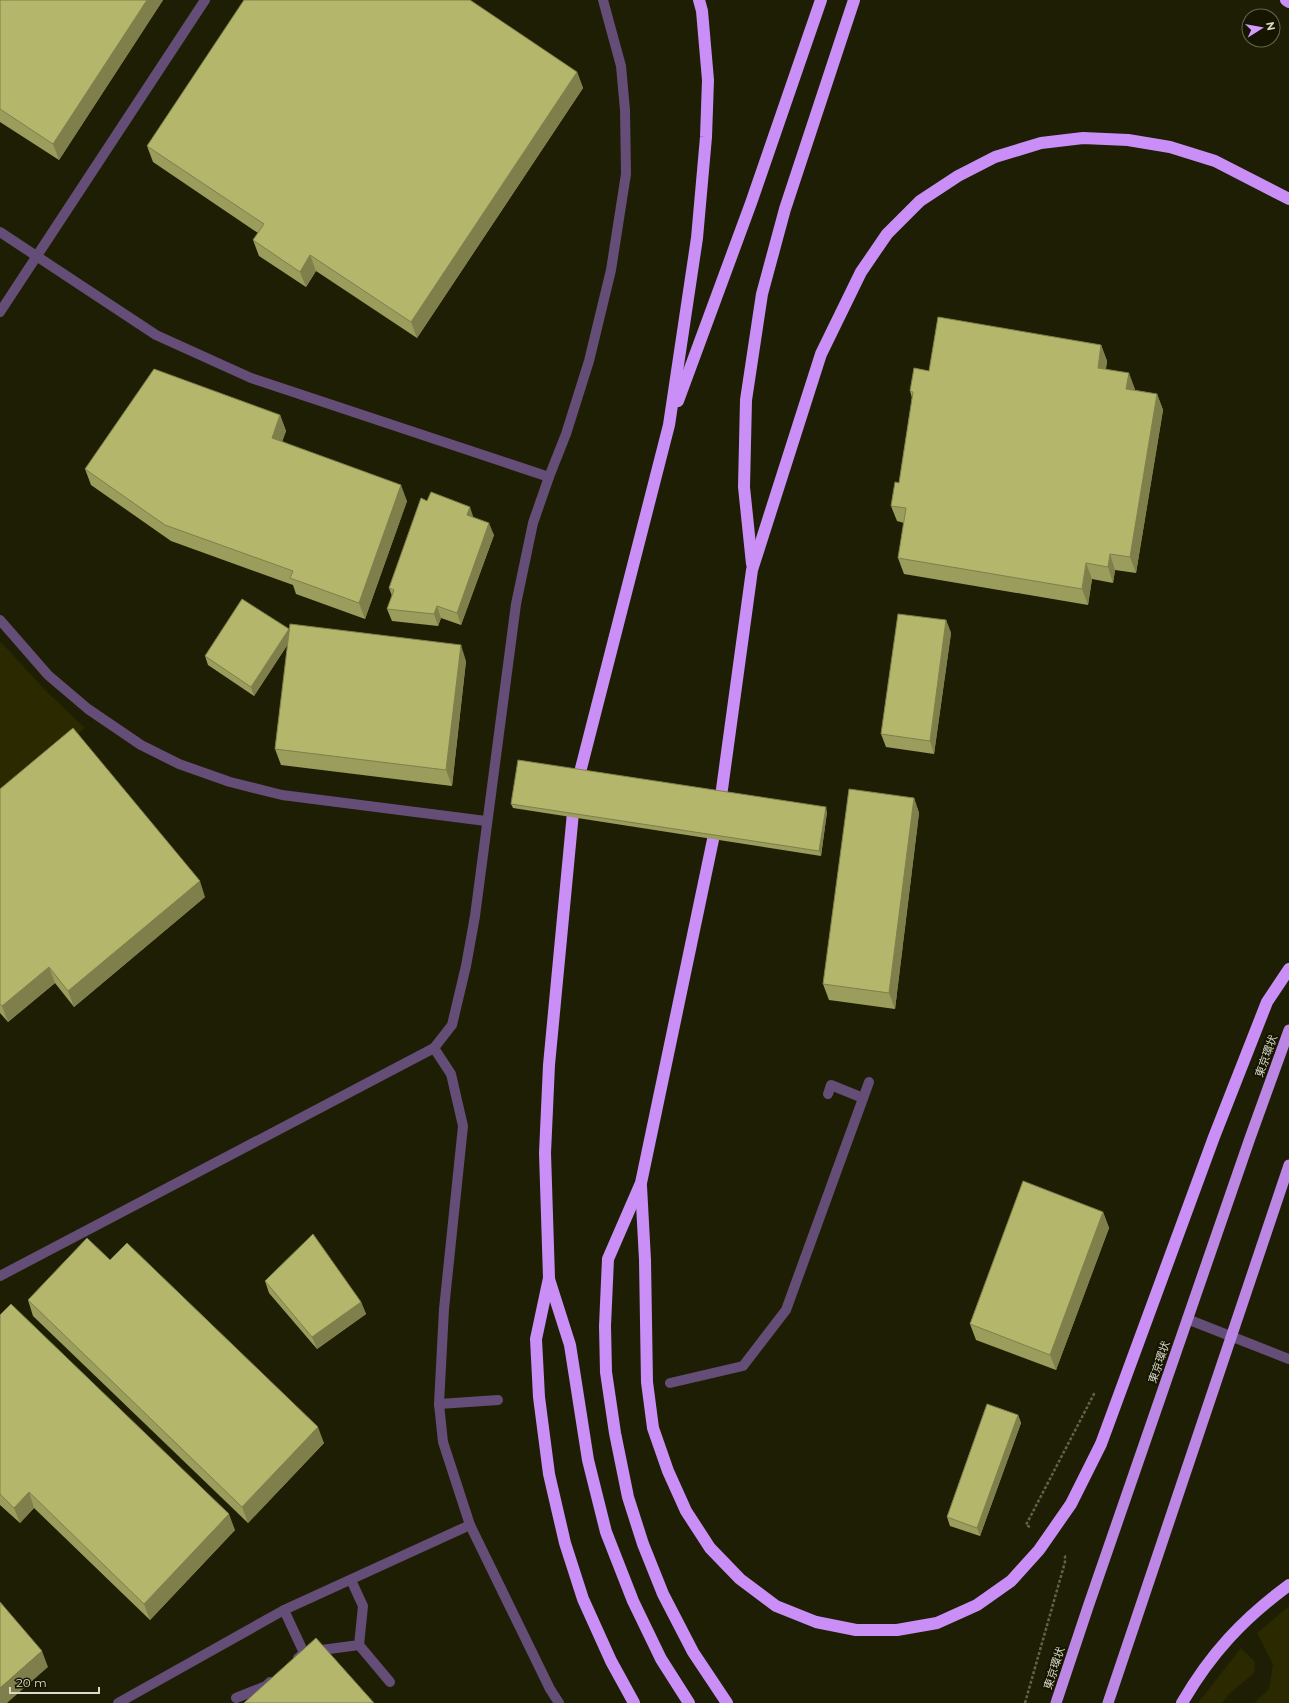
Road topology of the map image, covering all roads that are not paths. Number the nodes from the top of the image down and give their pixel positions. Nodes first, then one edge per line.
1 (205, 0) edge
2 (603, 0) edge
3 (699, 0) edge
4 (821, 0) edge
5 (854, 0) edge
6 (1286, 0) edge
7 (1289, 2) edge
8 (1289, 199) edge
9 (0, 232) edge
10 (36, 256) junction
11 (0, 312) edge
12 (669, 425) junction
13 (548, 477) junction
14 (752, 570) junction
15 (0, 620) edge
16 (486, 821) junction
17 (1289, 969) edge
18 (1289, 1030) edge
19 (434, 1048) junction
20 (869, 1082) dead end
21 (828, 1094) dead end
22 (863, 1098) junction
23 (1289, 1165) edge
24 (641, 1182) junction
25 (0, 1276) edge
26 (548, 1278) junction
27 (1187, 1319) junction
28 (1232, 1335) junction
29 (1289, 1359) edge
30 (670, 1384) dead end
31 (498, 1400) dead end
32 (438, 1404) junction
33 (470, 1525) junction
34 (351, 1580) junction
35 (1289, 1584) edge
36 (284, 1610) junction
37 (359, 1645) junction
38 (304, 1653) junction
39 (289, 1666) edge
40 (279, 1675) edge
41 (390, 1682) dead end
42 (236, 1698) dead end
43 (118, 1703) edge
44 (559, 1703) edge
45 (634, 1703) edge
46 (689, 1703) edge
47 (727, 1703) edge
48 (1056, 1703) edge
49 (1108, 1703) edge
50 (1182, 1703) edge

1 - 10 street
2 - 13 street
3 - 12 highway
4 - 12 highway
5 - 14 highway
6 - 7 highway
8 - 14 highway
9 - 10 street
10 - 11 street
10 - 13 street
12 - 26 highway
13 - 16 street
14 - 24 highway
15 - 16 street
16 - 19 street
17 - 24 highway
18 - 27 highway, 東京環状
19 - 25 street
19 - 32 street
20 - 22 street
21 - 22 street
22 - 30 street
23 - 28 highway
24 - 47 highway
26 - 45 highway
26 - 46 highway
27 - 28 street
27 - 48 highway, 東京環状
28 - 29 street
28 - 49 highway
31 - 32 street
32 - 33 street
33 - 34 street
33 - 44 street
34 - 36 street
34 - 37 street
35 - 50 highway
36 - 38 street
36 - 43 street
37 - 38 street
37 - 41 street
38 - 39 street
40 - 42 street

